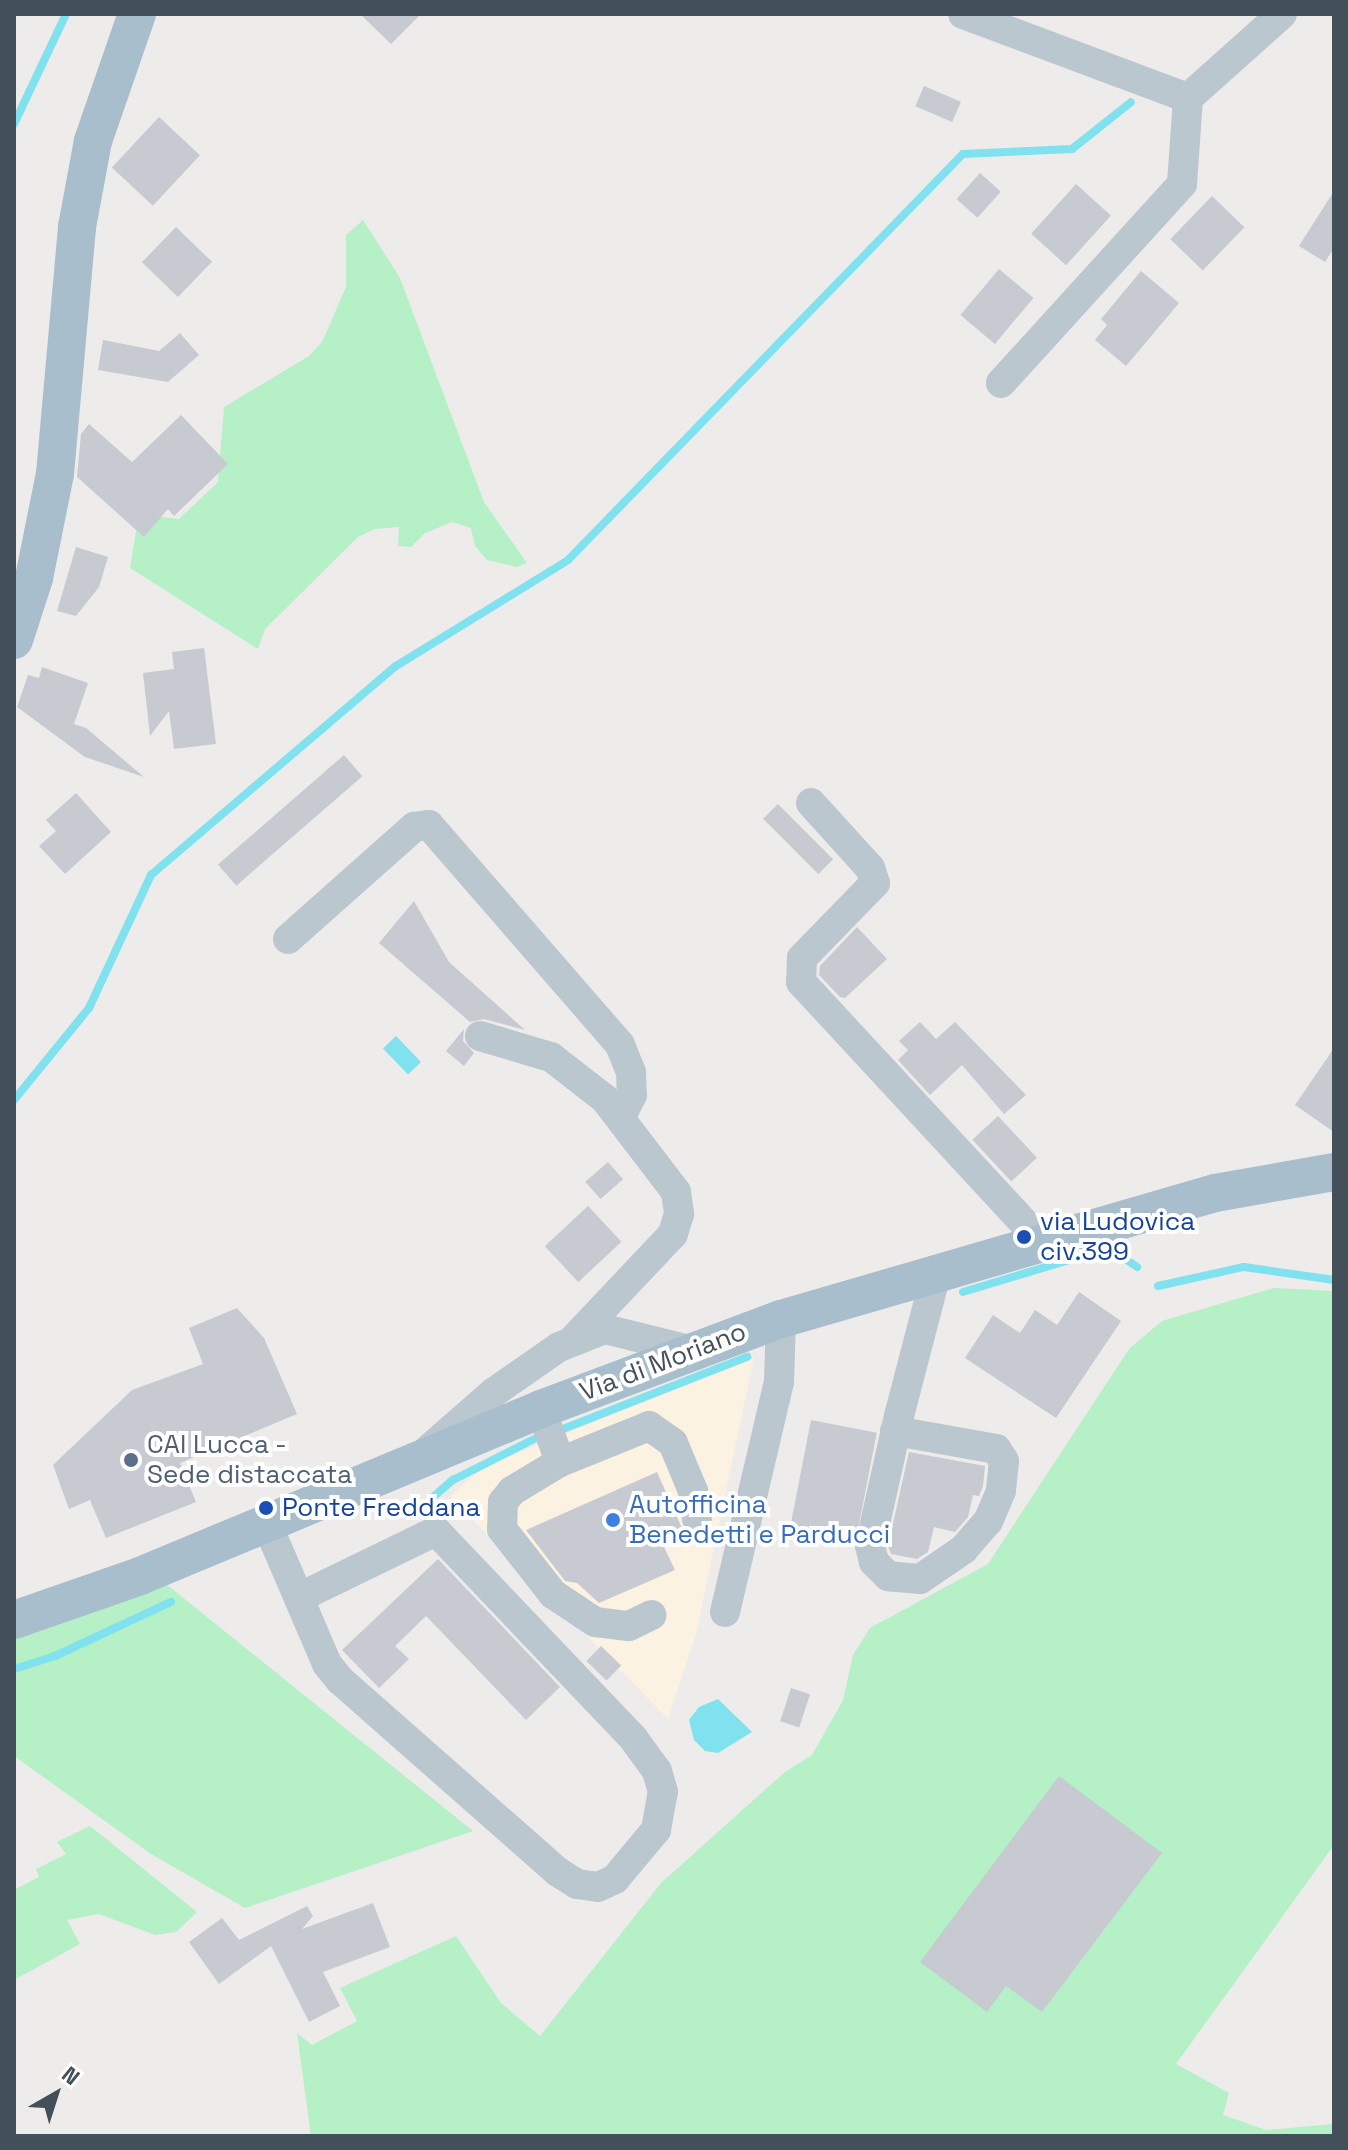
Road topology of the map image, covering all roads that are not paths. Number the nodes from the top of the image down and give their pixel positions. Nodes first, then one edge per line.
1 (137, 14) edge
2 (963, 14) edge
3 (1282, 14) edge
4 (1188, 98) junction
5 (1001, 383) dead end
6 (14, 640) edge
7 (811, 803) dead end
8 (288, 939) dead end
9 (480, 1036) dead end
10 (621, 1117) junction
11 (1334, 1172) edge
12 (1043, 1243) junction
13 (936, 1274) junction
14 (781, 1319) junction
15 (571, 1342) junction
16 (689, 1350) junction
17 (541, 1409) junction
18 (895, 1431) junction
19 (418, 1459) junction
20 (560, 1462) junction
21 (697, 1519) dead end
22 (267, 1524) junction
23 (300, 1597) junction
24 (725, 1612) dead end
25 (652, 1615) dead end
26 (14, 1620) edge

1 - 6 main road
2 - 4 street
3 - 4 street
4 - 5 street
7 - 12 street
8 - 10 street
9 - 10 street
10 - 15 street
11 - 12 main road, Via di Moriano
12 - 13 main road, Via di Moriano
13 - 14 main road, Via di Moriano
13 - 18 street
14 - 16 main road, Via di Moriano
14 - 24 street
15 - 16 street
15 - 19 street
16 - 17 main road, Via di Moriano
17 - 19 main road, Via di Moriano
17 - 20 street
18 - 18 street
19 - 22 main road, Via di Moriano
20 - 21 street
20 - 25 street
22 - 23 street
22 - 26 main road, Via di Moriano
23 - 23 street

